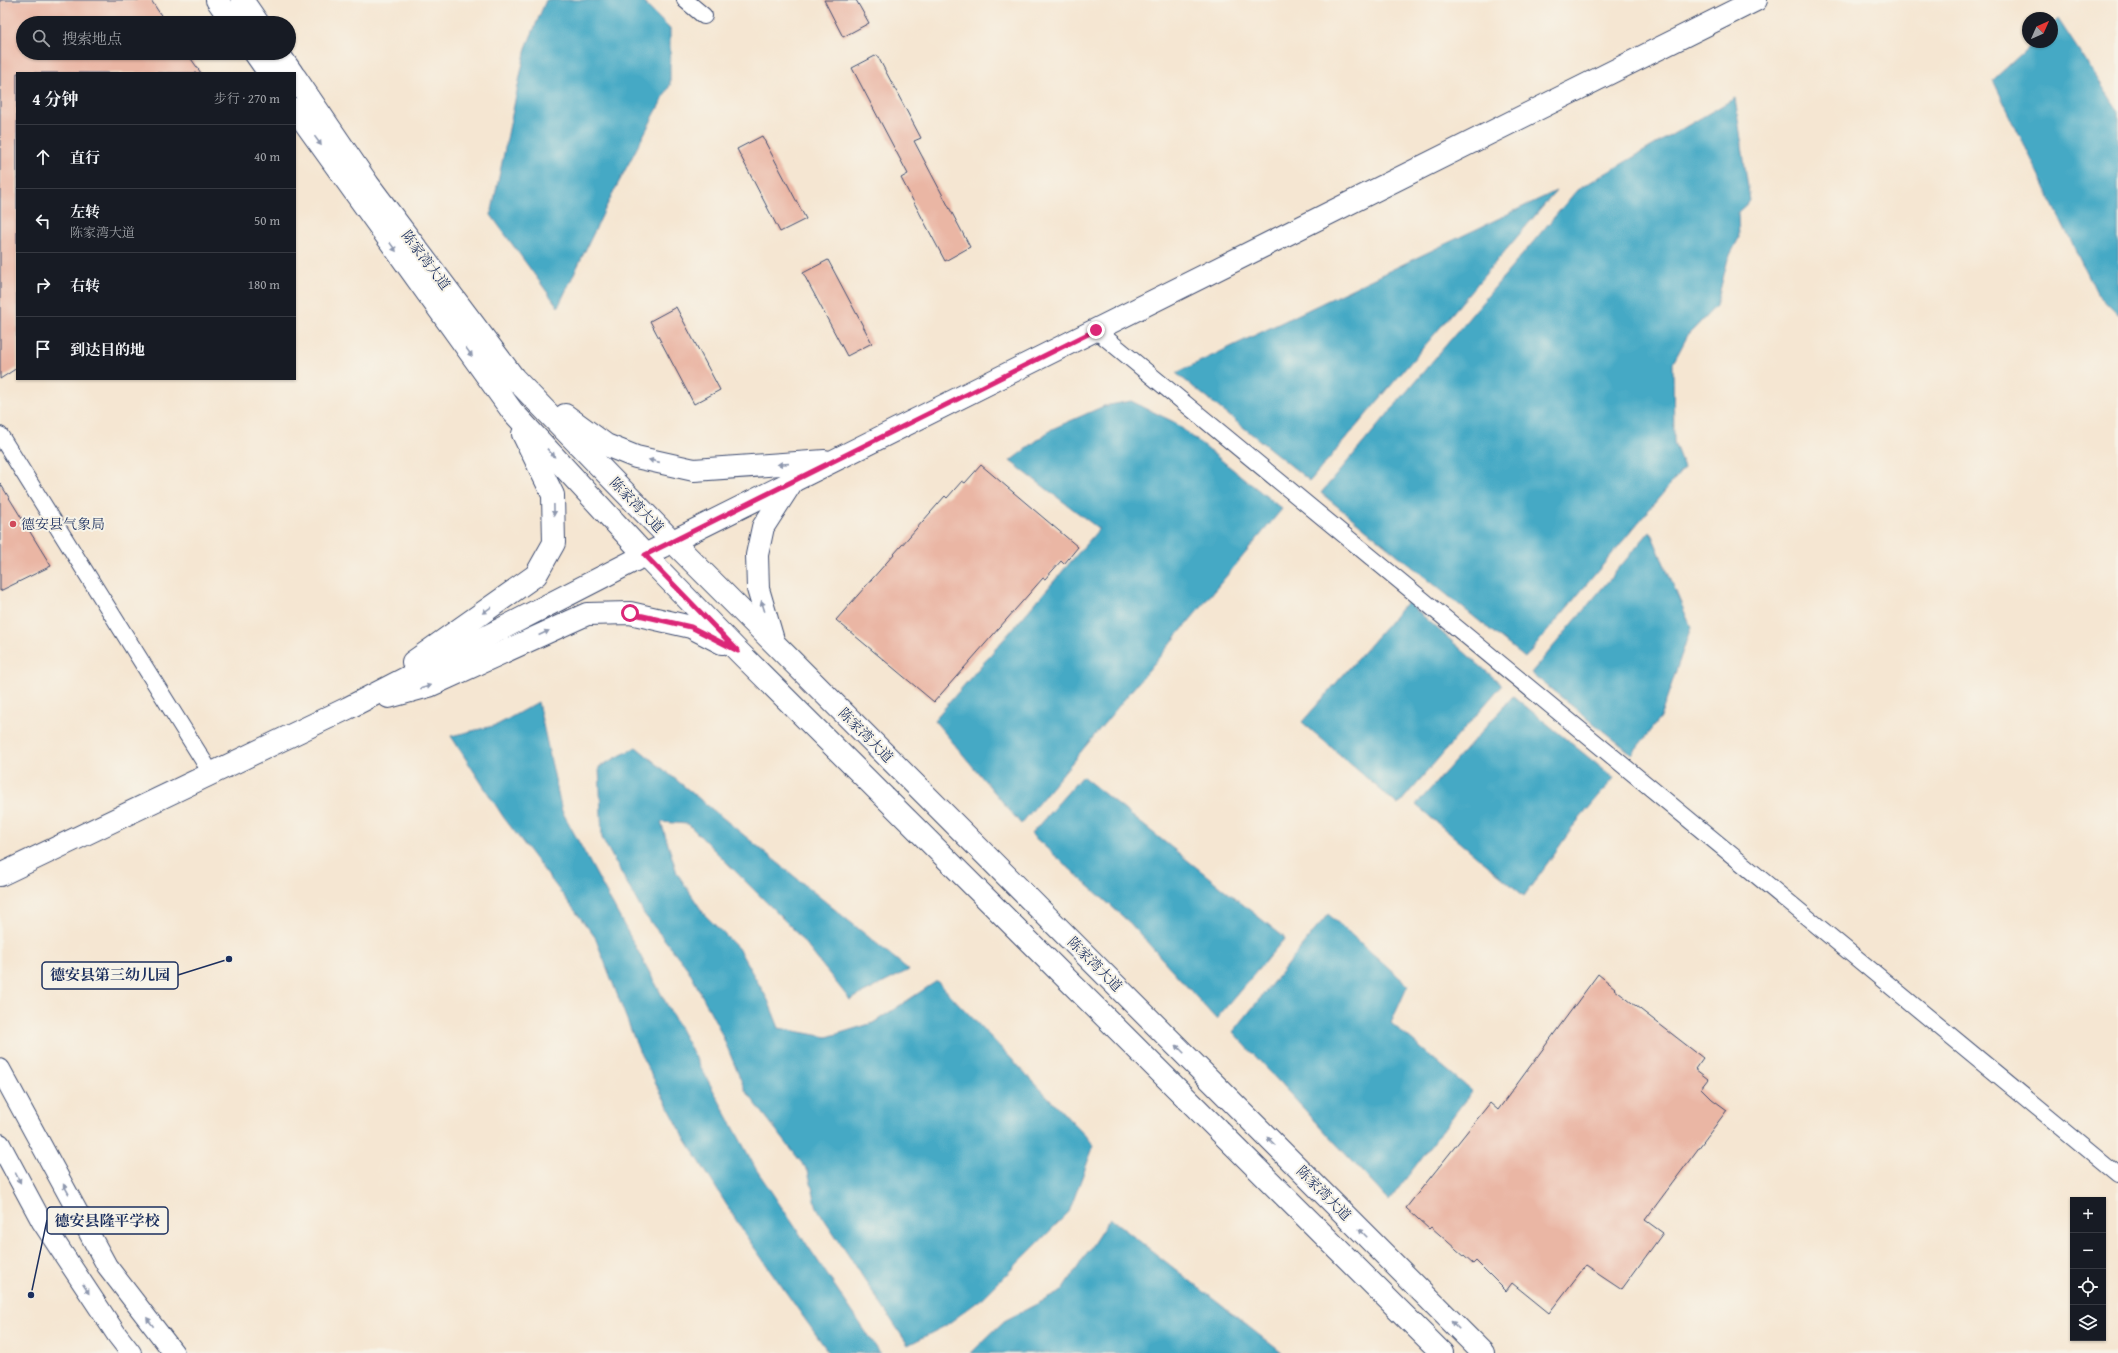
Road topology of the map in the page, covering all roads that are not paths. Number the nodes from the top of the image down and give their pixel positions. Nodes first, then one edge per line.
1 (217, 0) edge
2 (685, 0) edge
3 (1756, 0) edge
4 (248, 12) edge
5 (704, 16) dead end
6 (260, 60) edge
7 (283, 60) edge
8 (268, 72) edge
9 (291, 72) edge
10 (296, 78) edge
11 (296, 110) edge
12 (1096, 330) junction
13 (514, 378) junction
14 (512, 411) junction
15 (0, 435) edge
16 (836, 460) junction
17 (793, 481) junction
18 (673, 542) junction
19 (645, 555) junction
20 (774, 643) junction
21 (738, 651) junction
22 (348, 708) junction
23 (211, 773) junction
24 (0, 875) edge
25 (0, 1069) edge
26 (0, 1144) edge
27 (2118, 1174) edge
28 (131, 1353) edge
29 (174, 1353) edge
30 (1442, 1353) edge
31 (1483, 1353) edge

1 - 4 main road
2 - 5 street
3 - 12 main road
6 - 8 main road
7 - 9 main road
10 - 13 main road, 陈家湾大道
11 -> 14 main road, 陈家湾大道
12 - 16 main road
12 - 27 street
16 -> 13 main road
13 - 18 main road, 陈家湾大道
14 -> 19 main road, 陈家湾大道
14 -> 22 main road
15 - 23 street
16 - 17 main road
17 - 18 main road
20 -> 17 main road
18 - 19 main road
18 - 20 main road, 陈家湾大道
19 - 21 main road, 陈家湾大道
19 - 22 main road
31 -> 20 main road, 陈家湾大道
22 -> 21 main road
21 - 30 main road, 陈家湾大道
22 - 23 main road
23 - 24 main road
29 -> 25 street
26 -> 28 street

